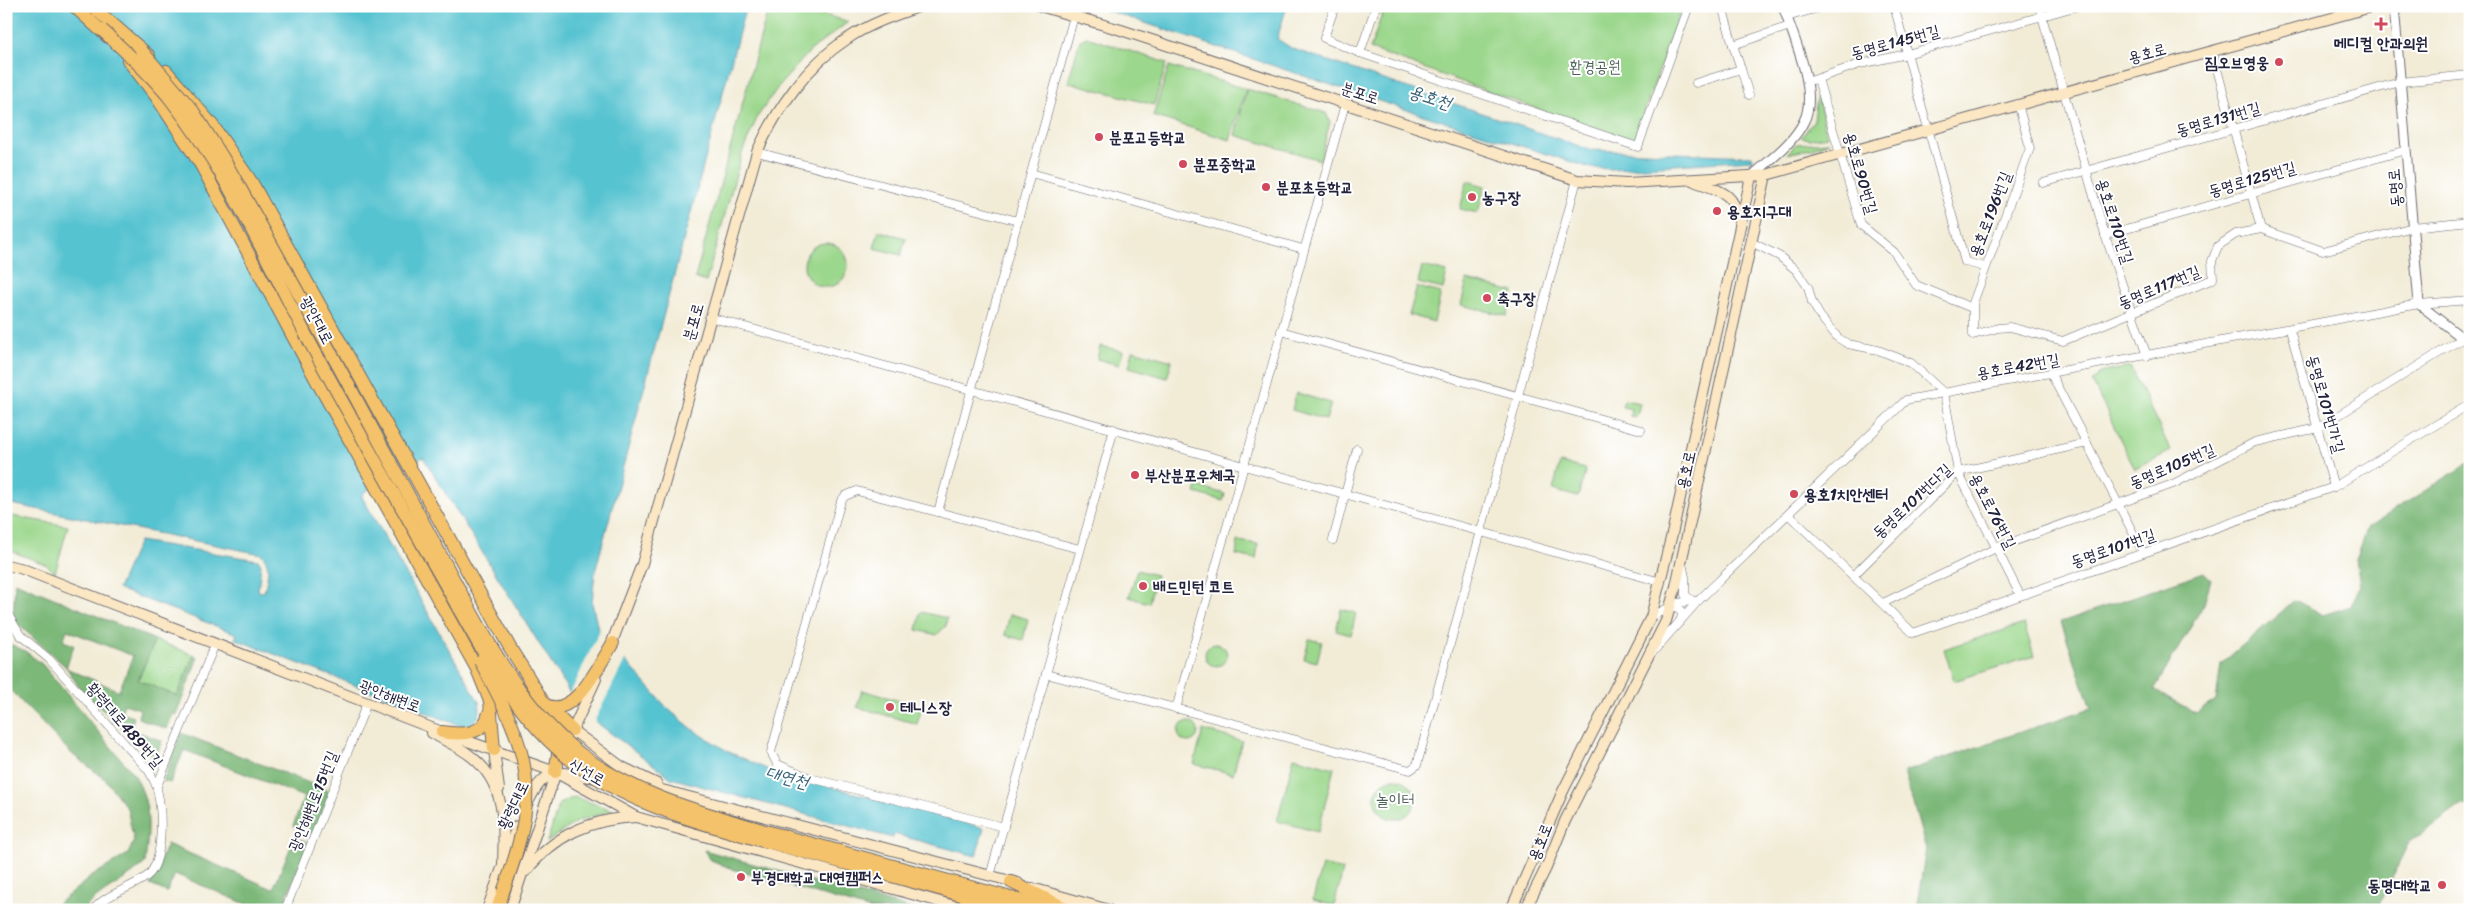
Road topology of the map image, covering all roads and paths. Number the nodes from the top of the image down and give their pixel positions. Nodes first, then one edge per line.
1 (74, 6) edge
2 (92, 6) edge
3 (921, 6) edge
4 (1040, 6) edge
5 (1335, 6) edge
6 (1376, 6) edge
7 (1689, 6) edge
8 (1722, 6) edge
9 (1783, 6) edge
10 (1824, 6) edge
11 (1894, 6) edge
12 (2039, 6) edge
13 (2078, 6) edge
14 (2375, 6) edge
15 (2394, 6) edge
16 (1074, 16) junction
17 (2042, 16) junction
18 (1787, 17) junction
19 (1790, 26) junction
20 (102, 30) junction
21 (1733, 45) junction
22 (141, 50) junction
23 (2212, 51) junction
24 (1360, 54) junction
25 (1907, 54) junction
26 (1741, 69) junction
27 (2470, 75) edge
28 (1818, 78) junction
29 (1807, 82) junction
30 (2400, 82) junction
31 (1696, 83) dead end
32 (2062, 92) junction
33 (1749, 95) dead end
34 (1345, 104) junction
35 (2018, 104) junction
36 (2234, 129) junction
37 (1927, 130) junction
38 (1779, 150) junction
39 (2406, 150) junction
40 (757, 152) junction
41 (1841, 153) junction
42 (2085, 172) junction
43 (1031, 173) junction
44 (1766, 175) junction
45 (1751, 177) junction
46 (1577, 180) junction
47 (1691, 180) junction
48 (2043, 184) dead end
49 (2252, 194) junction
50 (1018, 221) junction
51 (2470, 221) edge
52 (1739, 225) junction
53 (2413, 227) junction
54 (2261, 230) junction
55 (2105, 235) junction
56 (1736, 238) junction
57 (1751, 242) junction
58 (1303, 249) junction
59 (1985, 267) junction
60 (1744, 275) junction
61 (2470, 300) edge
62 (2420, 304) junction
63 (1972, 308) junction
64 (2131, 314) junction
65 (709, 317) junction
66 (2290, 330) junction
67 (1280, 331) junction
68 (1973, 335) joint
69 (2466, 341) edge
70 (2147, 356) junction
71 (2051, 374) junction
72 (972, 390) junction
73 (1944, 393) junction
74 (1517, 398) junction
75 (2470, 404) edge
76 (2318, 428) junction
77 (1114, 429) junction
78 (1641, 430) dead end
79 (2086, 442) junction
80 (1356, 449) dead end
81 (1244, 465) junction
82 (1958, 472) junction
83 (2334, 486) junction
84 (1344, 493) junction
85 (2118, 504) junction
86 (938, 512) junction
87 (1789, 515) junction
88 (1481, 531) junction
89 (1333, 540) dead end
90 (1996, 548) junction
91 (1080, 549) junction
92 (2143, 552) junction
93 (1682, 562) junction
94 (6, 565) edge
95 (1853, 576) junction
96 (1661, 582) junction
97 (2020, 595) junction
98 (1696, 601) junction
99 (1883, 603) junction
100 (1671, 606) junction
101 (459, 610) junction
102 (6, 611) edge
103 (1651, 616) junction
104 (1679, 624) junction
105 (215, 644) junction
106 (612, 644) joint
107 (509, 646) junction
108 (1647, 659) junction
109 (475, 666) junction
110 (502, 672) junction
111 (1046, 674) junction
112 (536, 691) junction
113 (367, 703) junction
114 (544, 704) junction
115 (490, 706) junction
116 (575, 708) junction
117 (1176, 709) junction
118 (408, 718) junction
119 (572, 730) junction
120 (442, 732) junction
121 (1587, 743) junction
122 (494, 750) junction
123 (1591, 770) junction
124 (555, 772) junction
125 (157, 786) junction
126 (1563, 791) junction
127 (680, 795) junction
128 (501, 803) junction
129 (636, 817) junction
130 (1565, 821) junction
131 (1004, 827) junction
132 (515, 832) junction
133 (768, 837) junction
134 (534, 838) junction
135 (503, 867) junction
136 (523, 876) junction
137 (990, 876) junction
138 (1011, 882) junction
139 (93, 910) edge
140 (285, 910) edge
141 (487, 910) edge
142 (497, 910) edge
143 (510, 910) edge
144 (969, 910) edge
145 (1016, 910) edge
146 (1055, 910) edge
147 (1069, 910) edge
148 (1109, 910) edge
149 (1511, 910) edge
150 (1525, 910) edge

1 - 20 highway, 광안대로
2 - 22 highway, 광안대로
3 - 40 main road, 분포로
4 - 16 main road, 분포로
5 - 24 street
6 - 24 street
7 - 24 street
8 - 21 street
9 - 18 street
10 - 18 street
11 - 25 street
12 - 17 street, 용호로110번길
13 - 17 street, 동명로145번길
14 - 23 main road, 용호로
15 - 30 street, 동명로
16 - 34 main road, 분포로
16 - 43 street
17 - 25 street, 동명로145번길
17 - 32 street, 용호로110번길
18 - 19 street
19 - 21 street
19 - 29 street
20 - 101 highway, 광안대로, bridge
20 - 109 highway, bridge
21 - 26 street
22 - 107 highway, bridge
22 - 110 highway, 광안대로, bridge
23 - 32 main road, 용호로
23 - 36 street
25 - 28 street, 동명로145번길
25 - 37 street
26 - 31 street
26 - 33 street
27 - 30 street, 동명로131번길
28 - 29 street, 동명로145번길
28 - 41 street, 용호로90번길
29 - 38 street
30 - 36 street, 동명로131번길
30 - 39 street, 동명로
32 - 35 main road, 용호로
32 - 42 street, 용호로110번길
34 - 46 main road, 분포로
34 - 58 street
35 - 37 main road, 용호로
35 - 59 street, 용호로196번길
36 - 42 street, 동명로131번길
36 - 49 street
37 - 41 main road, 용호로
37 - 59 street
38 - 44 street
38 - 45 street
39 - 49 street, 동명로125번길
39 - 53 street, 동명로
40 - 50 street
40 - 65 main road, 분포로
41 - 44 main road, 용호로
41 - 63 street, 용호로90번길
42 - 48 street, 동명로131번길
42 - 55 street, 용호로110번길
43 - 50 street
43 - 58 street
44 - 45 main road, 분포로
44 - 57 main road, 용호로
45 - 47 main road, 분포로
45 - 52 main road, 용호로
46 - 47 main road, 분포로
46 - 74 street
47 - 52 main road
49 - 54 street
49 - 55 street, 동명로125번길
50 - 72 street
51 - 53 street, 동명로117번길
52 - 56 main road, 용호로
53 - 54 street, 동명로117번길
53 - 62 street, 동명로
54 - 64 street, 동명로117번길
55 - 64 street, 용호로110번길
56 - 60 main road
56 - 96 main road, 용호로
57 - 60 main road, 용호로
57 - 73 street
58 - 67 street
59 - 63 street, 용호로196번길
60 - 93 main road, 용호로
61 - 62 street, 용호로42번길
62 - 66 street, 용호로42번길
62 - 69 street
63 - 68 street, 용호로196번길
64 - 68 street, 동명로117번길
64 - 70 street, 용호로110번길
65 - 72 street
65 - 106 main road, 분포로
66 - 70 street, 용호로42번길
66 - 76 street, 동명로101번가길
67 - 74 street
67 - 81 street
69 - 76 street, 동명로105번길
70 - 71 street, 용호로42번길
71 - 73 street, 용호로42번길
71 - 79 street
72 - 77 street
72 - 86 street
73 - 82 street, 용호로76번길
73 - 87 street, 용호로42번길
74 - 78 street
74 - 88 street
75 - 83 street, 동명로101번길
76 - 83 street, 동명로101번가길
76 - 85 street, 동명로105번길
77 - 81 street
77 - 91 street
79 - 82 street, 동명로101번다길
79 - 85 street
80 - 84 street
81 - 84 street
81 - 117 street
82 - 90 street, 용호로76번길
82 - 95 street, 동명로101번다길
83 - 92 street, 동명로101번길
84 - 88 street
84 - 89 street
85 - 90 street, 동명로105번길
85 - 92 street
86 - 91 street
86 - 131 street
87 - 95 street, 동명로101번길
87 - 98 street, 용호로42번길
88 - 96 street
88 - 117 street
90 - 97 street, 용호로76번길
90 - 99 street, 동명로105번길
91 - 111 street
92 - 97 street, 동명로101번길
93 - 98 street
93 - 100 main road, 용호로
94 - 105 main road, 광안해변로
95 - 99 street, 동명로101번길
96 - 103 main road, 용호로
97 - 99 street, 동명로101번길
98 - 100 street
98 - 104 street, 용호로42번길
100 - 103 street
100 - 104 street
100 - 108 main road, 용호로
101 - 110 highway, 광안대로, bridge
101 - 142 highway, bridge
102 - 125 street, 황령대로489번길
103 - 121 main road, 용호로
104 - 108 street, 용호로42번길
105 - 113 main road, 광안해변로
105 - 125 street
106 - 116 highway
107 - 109 highway
107 - 112 highway
108 - 123 main road, 용호로
109 - 115 highway
110 - 133 highway, bridge
111 - 117 street
111 - 131 street
112 - 114 highway
112 - 124 highway
113 - 118 main road, 광안해변로
113 - 140 street, 광안해변로15번길
114 - 116 highway
114 - 119 highway
115 - 120 highway
115 - 122 highway
116 - 119 main road
118 - 120 main road, 광안해변로
118 - 128 main road
119 - 124 main road
119 - 127 main road
120 - 122 main road, 광안해변로
121 - 123 main road
121 - 126 main road, 용호로
122 - 124 main road, 광안해변로
122 - 128 main road
123 - 130 main road, 용호로
124 - 127 main road, 신선로
124 - 129 main road, 신선로
124 - 132 main road, 황령대로
124 - 134 main road, 황령대로
125 - 139 street, 황령대로489번길
126 - 130 main road
126 - 149 main road, 용호로
127 - 137 main road, 신선로
128 - 135 main road
129 - 136 main road
129 - 144 main road, 신선로
130 - 150 main road, 용호로
131 - 137 street
132 - 134 main road
132 - 135 main road, 황령대로
133 - 145 highway
133 - 146 highway
134 - 136 main road, 황령대로
135 - 141 main road, 황령대로
136 - 143 main road, 황령대로
137 - 138 main road, 신선로
138 - 147 highway
138 - 148 main road, 신선로

